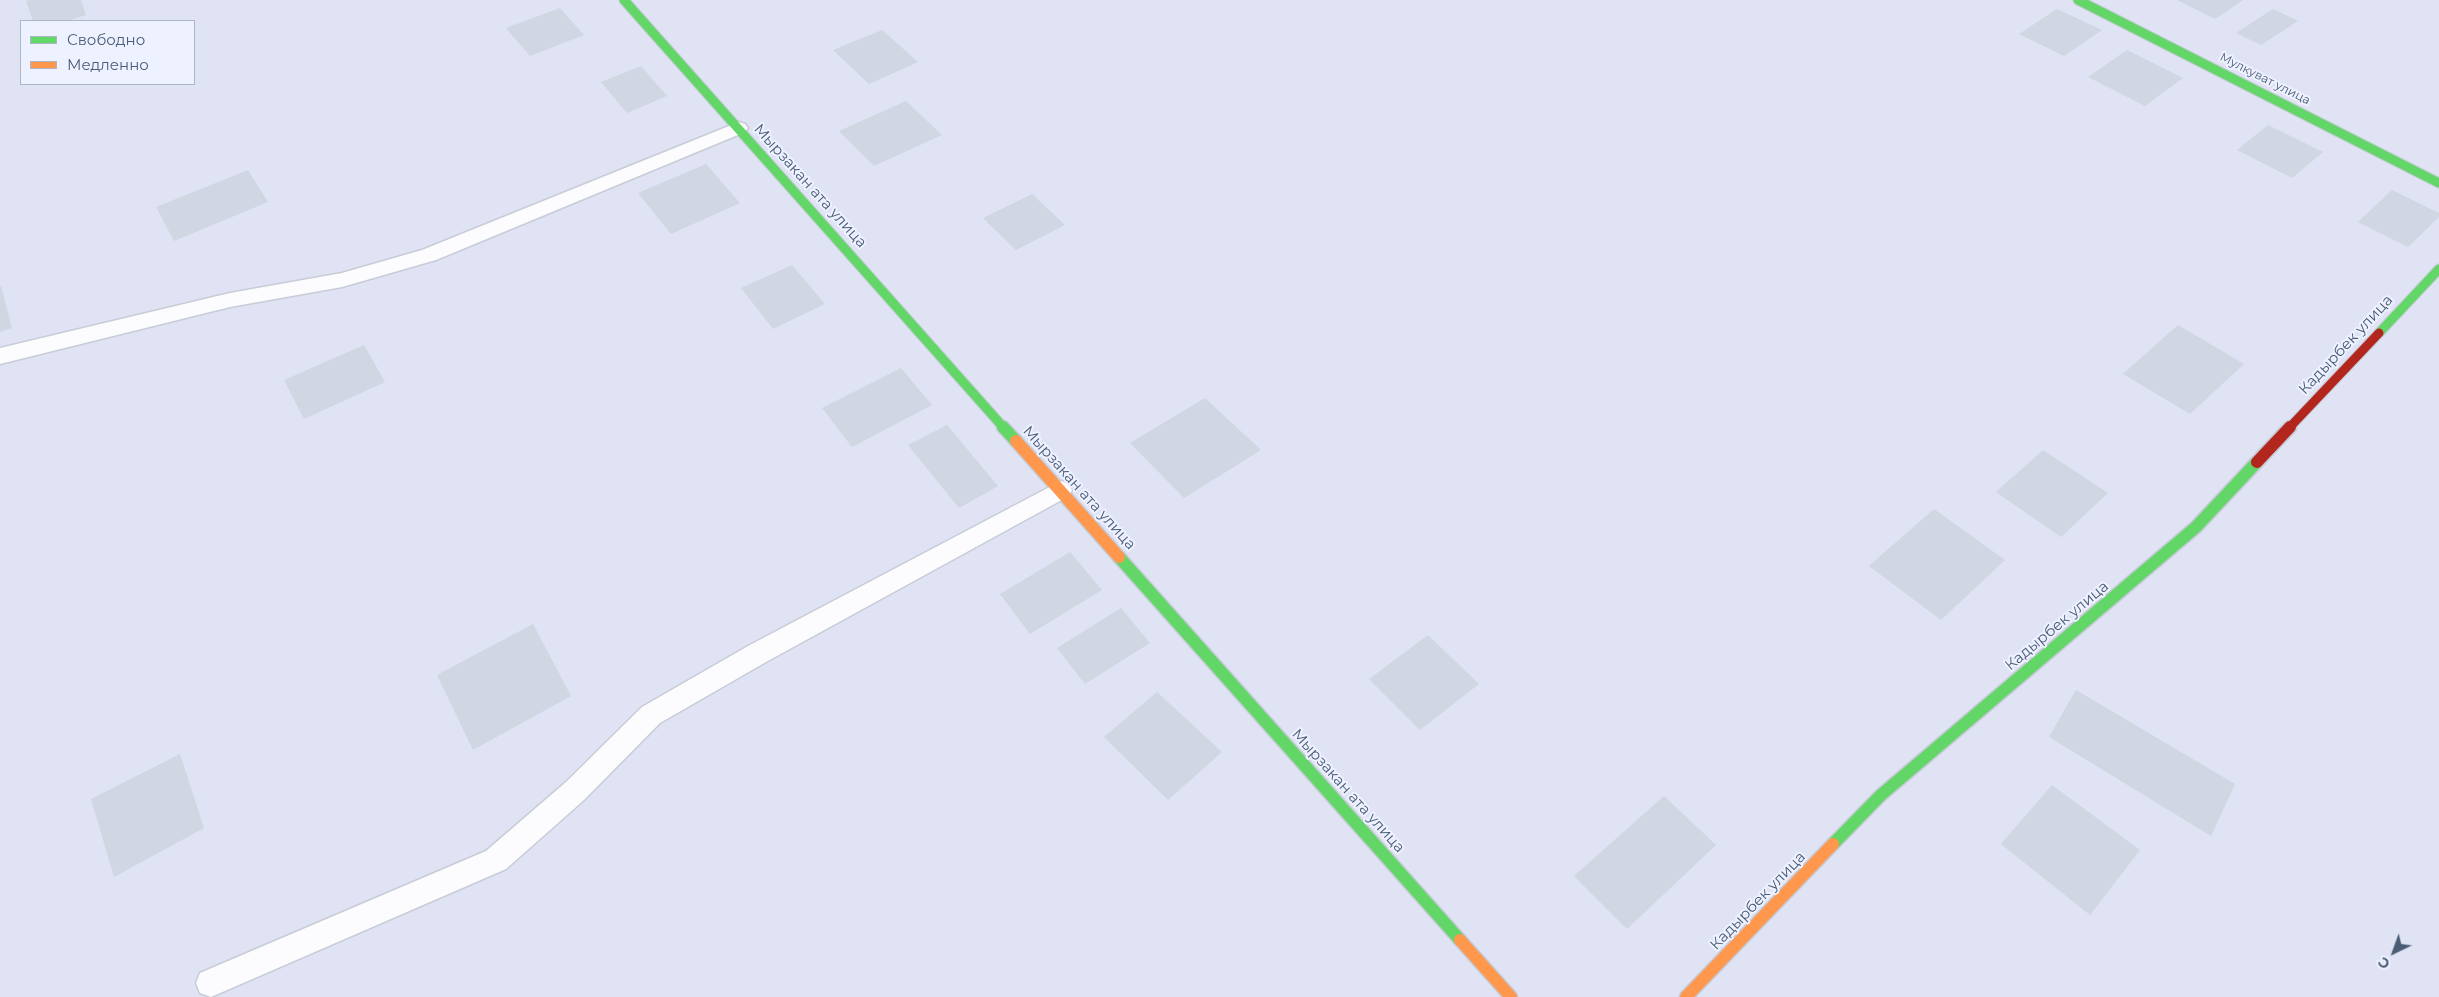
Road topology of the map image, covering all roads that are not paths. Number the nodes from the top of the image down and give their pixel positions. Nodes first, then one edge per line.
1 (624, 0) edge
2 (2078, 0) edge
3 (739, 128) junction
4 (2439, 183) edge
5 (2439, 269) edge
6 (0, 356) edge
7 (1061, 490) junction
8 (210, 983) dead end
9 (1511, 997) edge
10 (1686, 997) edge

1 - 3 street, Мырзакан ата улица
2 - 4 street, Мулкуват улица
3 - 6 lane
3 - 7 street, Мырзакан ата улица
5 - 10 street, Кадырбек улица
7 - 8 lane
7 - 9 street, Мырзакан ата улица

